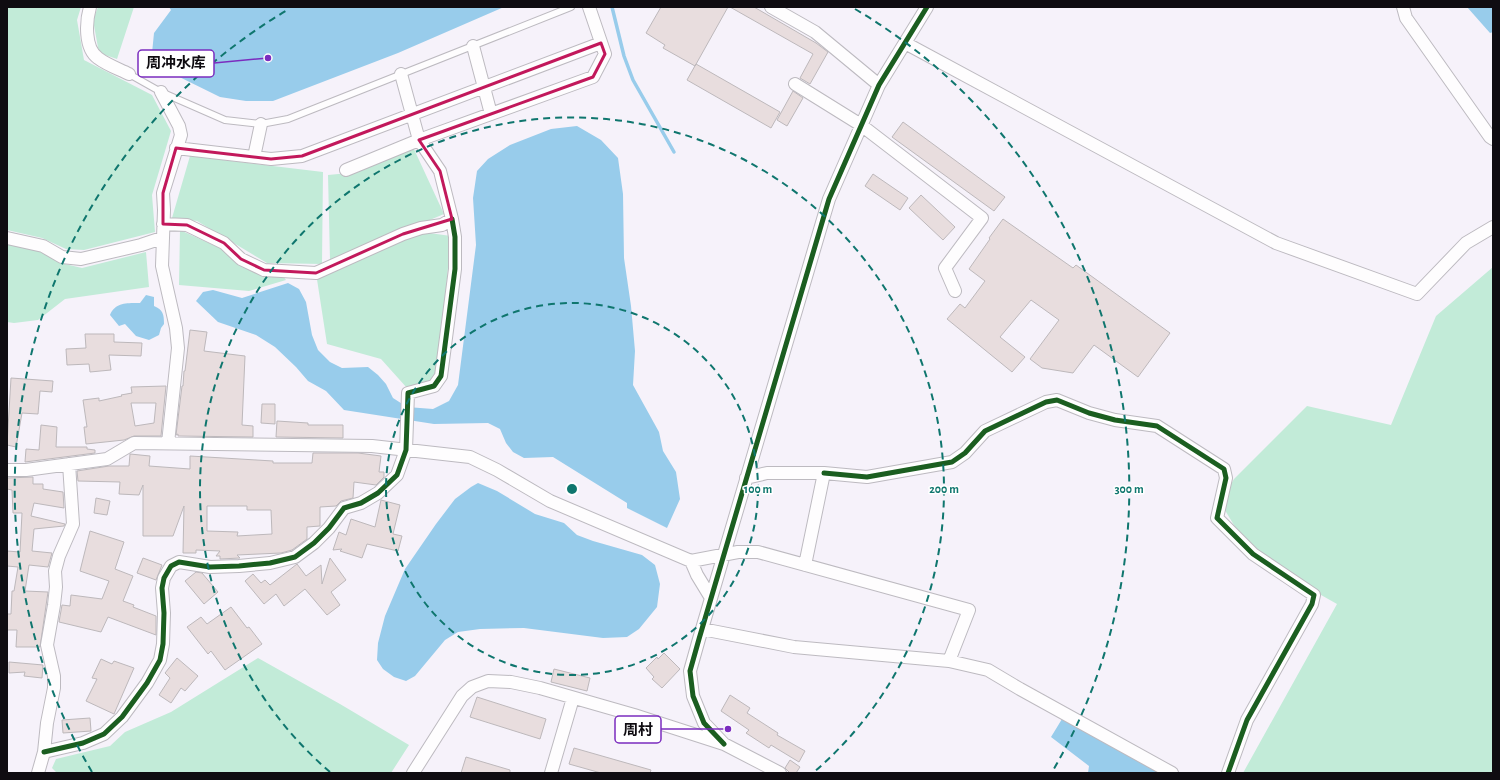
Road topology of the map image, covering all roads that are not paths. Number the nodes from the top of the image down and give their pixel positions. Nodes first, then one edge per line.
1 (90, 7) edge
2 (571, 7) edge
3 (589, 7) edge
4 (771, 7) edge
5 (927, 7) edge
6 (1403, 7) edge
7 (905, 42) junction
8 (601, 43) junction
9 (473, 46) junction
10 (129, 74) joint
11 (401, 74) junction
12 (795, 84) dead end
13 (879, 85) junction
14 (484, 87) junction
15 (161, 92) junction
16 (412, 114) junction
17 (491, 114) junction
18 (261, 124) junction
19 (862, 125) junction
20 (1493, 139) edge
21 (419, 140) junction
22 (176, 148) junction
23 (254, 157) junction
24 (346, 170) dead end
25 (452, 219) junction
26 (163, 224) junction
27 (1493, 226) edge
28 (7, 238) edge
29 (162, 238) junction
30 (955, 291) dead end
31 (168, 443) junction
32 (406, 450) junction
33 (69, 464) junction
34 (7, 470) edge
35 (824, 473) junction
36 (746, 478) junction
37 (723, 556) junction
38 (691, 561) junction
39 (805, 565) junction
40 (711, 598) junction
41 (702, 629) junction
42 (949, 662) junction
43 (573, 698) junction
44 (724, 744) junction
45 (44, 752) junction
46 (38, 773) edge
47 (413, 773) edge
48 (551, 773) edge
49 (780, 773) edge
50 (1172, 773) edge
51 (1228, 773) edge

1 - 10 street
2 - 9 lane
3 - 8 street
4 - 13 street
5 - 7 street
6 - 20 street
7 - 13 street
7 - 27 street
8 - 14 street
8 - 17 street
9 - 11 lane
9 - 14 street
10 - 15 lane
11 - 16 street
11 - 18 lane
12 - 19 street
13 - 19 street
14 - 16 street
14 - 17 street
15 - 18 lane
15 - 22 street
16 - 21 street
16 - 23 street
17 - 21 street
18 - 23 street
19 - 30 street
19 - 36 street
21 - 24 street
21 - 25 street
22 - 23 street
22 - 26 street
25 - 26 street
25 - 32 street
26 - 29 street
28 - 29 street
29 - 31 street
31 - 32 street
31 - 33 street
32 - 38 street
32 - 45 street
33 - 34 street
33 - 45 street
35 - 36 street
35 - 39 street
35 - 51 street
36 - 37 street
37 - 38 street
37 - 39 street
37 - 40 street
38 - 40 street
39 - 42 street
40 - 41 street
41 - 42 street
41 - 44 street
42 - 50 street
43 - 44 street
43 - 47 street
43 - 48 street
44 - 49 street
45 - 46 street

